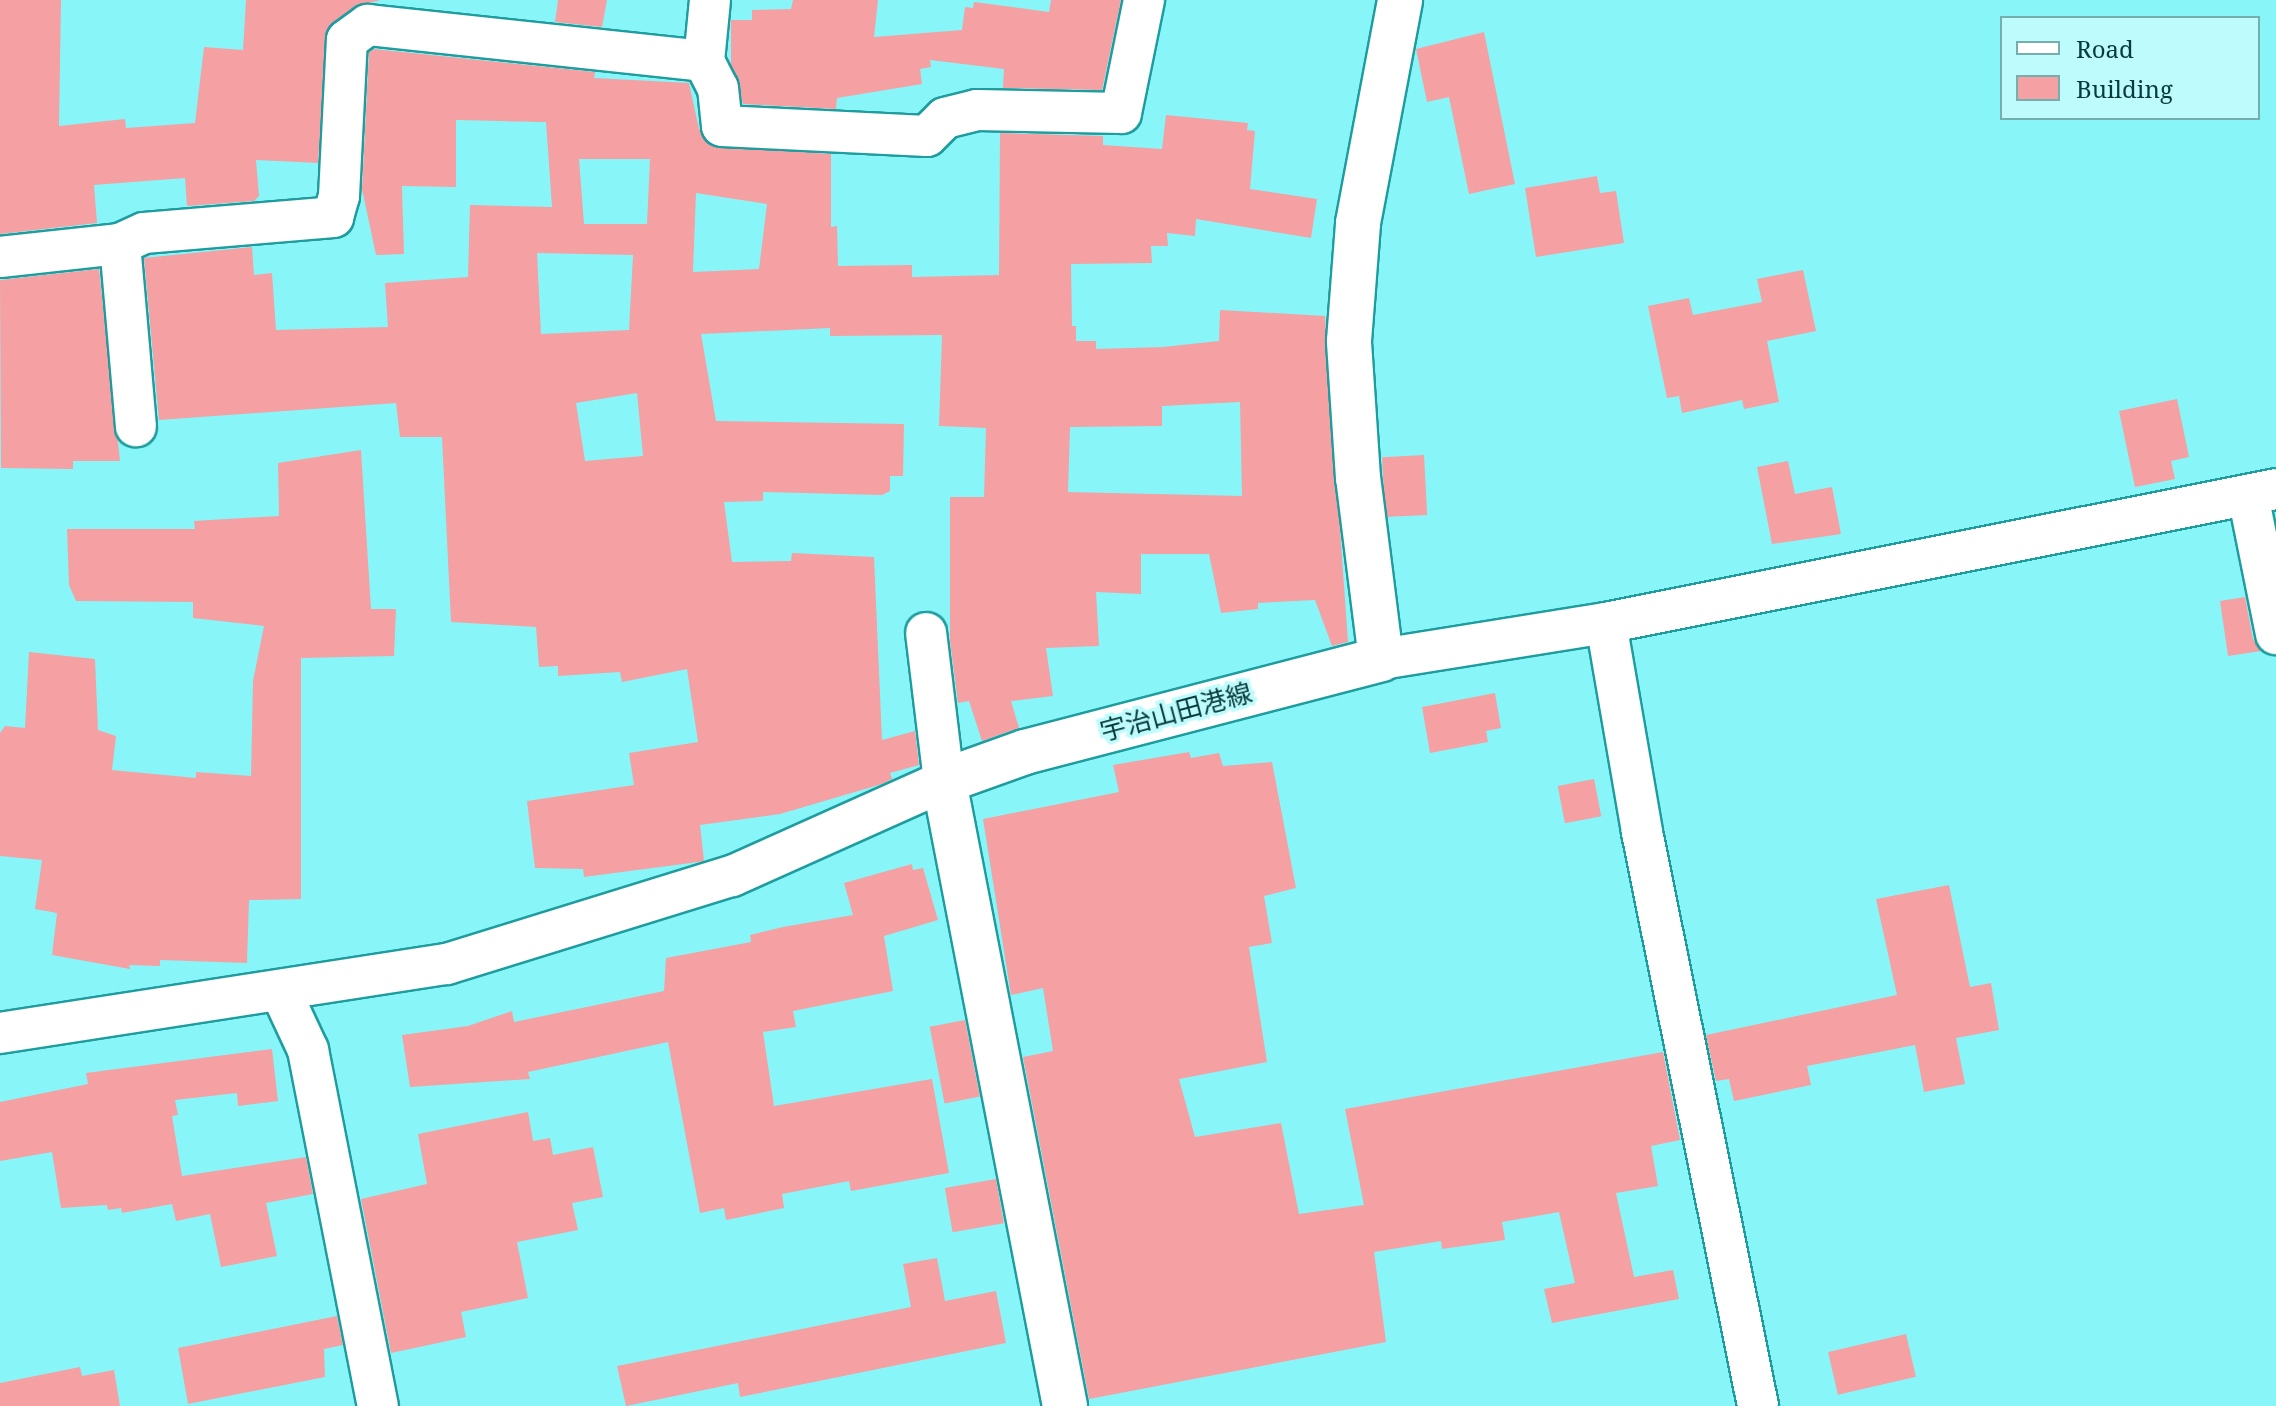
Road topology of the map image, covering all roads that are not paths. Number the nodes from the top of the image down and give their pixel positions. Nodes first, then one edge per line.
1 (710, 0) edge
2 (1144, 0) edge
3 (1400, 0) edge
4 (704, 61) junction
5 (120, 244) junction
6 (0, 257) edge
7 (136, 426) dead end
8 (2262, 492) edge
9 (1606, 623) junction
10 (926, 633) dead end
11 (2276, 634) edge
12 (1381, 659) junction
13 (944, 781) junction
14 (281, 992) junction
15 (0, 1033) edge
16 (378, 1406) edge
17 (1065, 1406) edge
18 (1758, 1406) edge

1 - 4 street
2 - 4 street
3 - 12 main road
4 - 5 street
5 - 6 street
5 - 7 street
8 - 9 street
8 - 11 street
9 - 12 street
9 - 18 street
10 - 13 street
12 - 13 main road, 宇治山田港線
13 - 14 street
13 - 17 main road
14 - 15 street
14 - 16 street

